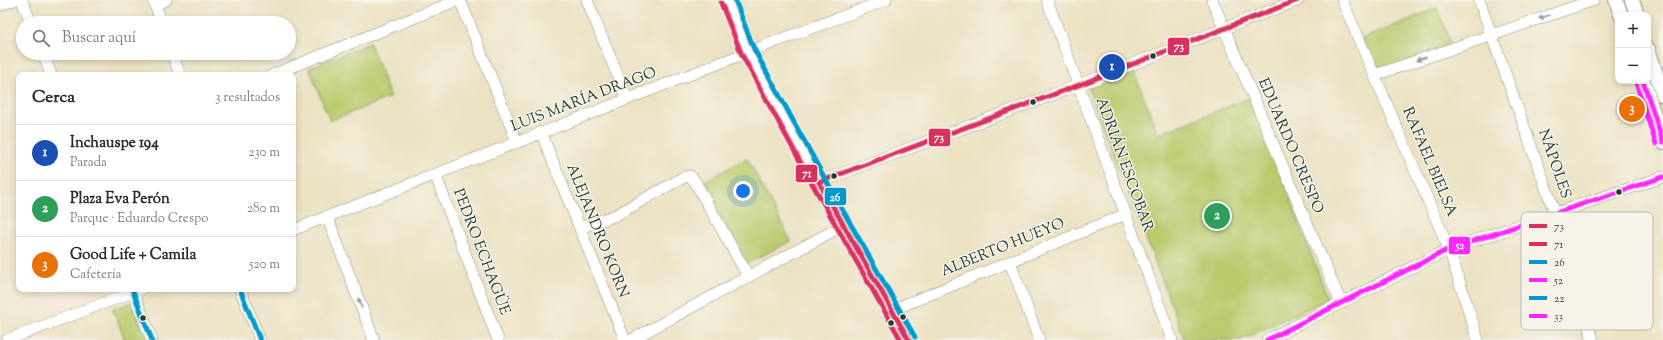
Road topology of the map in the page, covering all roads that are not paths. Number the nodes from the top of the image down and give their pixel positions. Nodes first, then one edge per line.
1 (14, 0) edge
2 (22, 0) edge
3 (166, 0) edge
4 (460, 0) edge
5 (587, 0) edge
6 (728, 0) edge
7 (886, 0) edge
8 (1047, 0) edge
9 (1212, 0) edge
10 (1298, 0) edge
11 (1342, 0) edge
12 (1479, 0) edge
13 (1594, 0) edge
14 (1616, 0) edge
15 (1632, 0) edge
16 (154, 2) edge
17 (0, 5) edge
18 (1620, 12) edge
19 (1636, 12) edge
20 (28, 16) edge
21 (159, 16) edge
22 (1224, 29) junction
23 (1492, 35) junction
24 (748, 52) junction
25 (1651, 58) edge
26 (46, 60) edge
27 (175, 60) edge
28 (50, 72) edge
29 (179, 72) edge
30 (280, 72) edge
31 (1375, 75) junction
32 (1644, 84) edge
33 (1079, 85) junction
34 (1663, 95) edge
35 (627, 99) junction
36 (541, 132) junction
37 (517, 142) junction
38 (1663, 142) edge
39 (435, 174) junction
40 (1663, 177) edge
41 (819, 182) junction
42 (1555, 212) edge
43 (1558, 212) edge
44 (1126, 214) junction
45 (328, 216) junction
46 (844, 224) junction
47 (1521, 225) edge
48 (580, 228) junction
49 (296, 229) edge
50 (1449, 249) junction
51 (1010, 262) junction
52 (748, 276) junction
53 (131, 292) edge
54 (137, 292) edge
55 (241, 292) edge
56 (1341, 303) junction
57 (892, 310) junction
58 (1590, 330) edge
59 (7, 340) edge
60 (152, 340) edge
61 (260, 340) edge
62 (374, 340) edge
63 (498, 340) edge
64 (625, 340) edge
65 (631, 340) edge
66 (909, 340) edge
67 (1039, 340) edge
68 (1172, 340) edge
69 (1267, 340) edge
70 (1478, 340) edge
71 (1593, 340) edge

1 - 17 street
2 - 20 street
3 - 16 street
4 - 30 street
4 - 37 street
5 - 35 street
6 - 24 main road
7 - 24 street, LUIS MARÍA DRAGO
8 - 33 street, ADRIÁN ESCOBAR
9 - 22 street, EDUARDO CRESPO
10 - 22 street
11 - 31 street, RAFAEL BIELSA
12 - 23 street, NÁPOLES
13 -> 23 street
14 - 18 main road
15 - 19 main road
16 - 21 street
22 - 33 street
22 - 56 street, EDUARDO CRESPO
23 -> 31 street
23 - 42 street, NÁPOLES
24 - 35 street, LUIS MARÍA DRAGO
24 - 41 main road
25 - 34 main road
26 - 28 street
27 - 29 street
31 - 50 street, RAFAEL BIELSA
32 - 38 main road
33 - 41 street
33 - 44 street, ADRIÁN ESCOBAR
35 - 36 street, LUIS MARÍA DRAGO
36 - 37 street, LUIS MARÍA DRAGO
36 - 48 street, ALEJANDRO KORN
37 - 39 street, LUIS MARÍA DRAGO
39 - 45 street, LUIS MARÍA DRAGO
39 - 63 street, PEDRO ECHAGÜE
40 - 43 street
41 - 46 main road
44 - 51 street, ALBERTO HUEYO
44 - 68 street, ADRIÁN ESCOBAR
45 - 49 street, LUIS MARÍA DRAGO
62 -> 45 street
46 - 52 street
46 - 57 main road
47 - 50 street
48 - 52 street
48 - 64 street, ALEJANDRO KORN
50 - 56 street
50 - 70 street, RAFAEL BIELSA
51 - 57 street, ALBERTO HUEYO
51 - 67 street
52 - 65 street
53 - 59 street
54 - 60 street
55 - 61 street
56 - 69 street
57 - 66 main road
58 - 71 street, NÁPOLES

